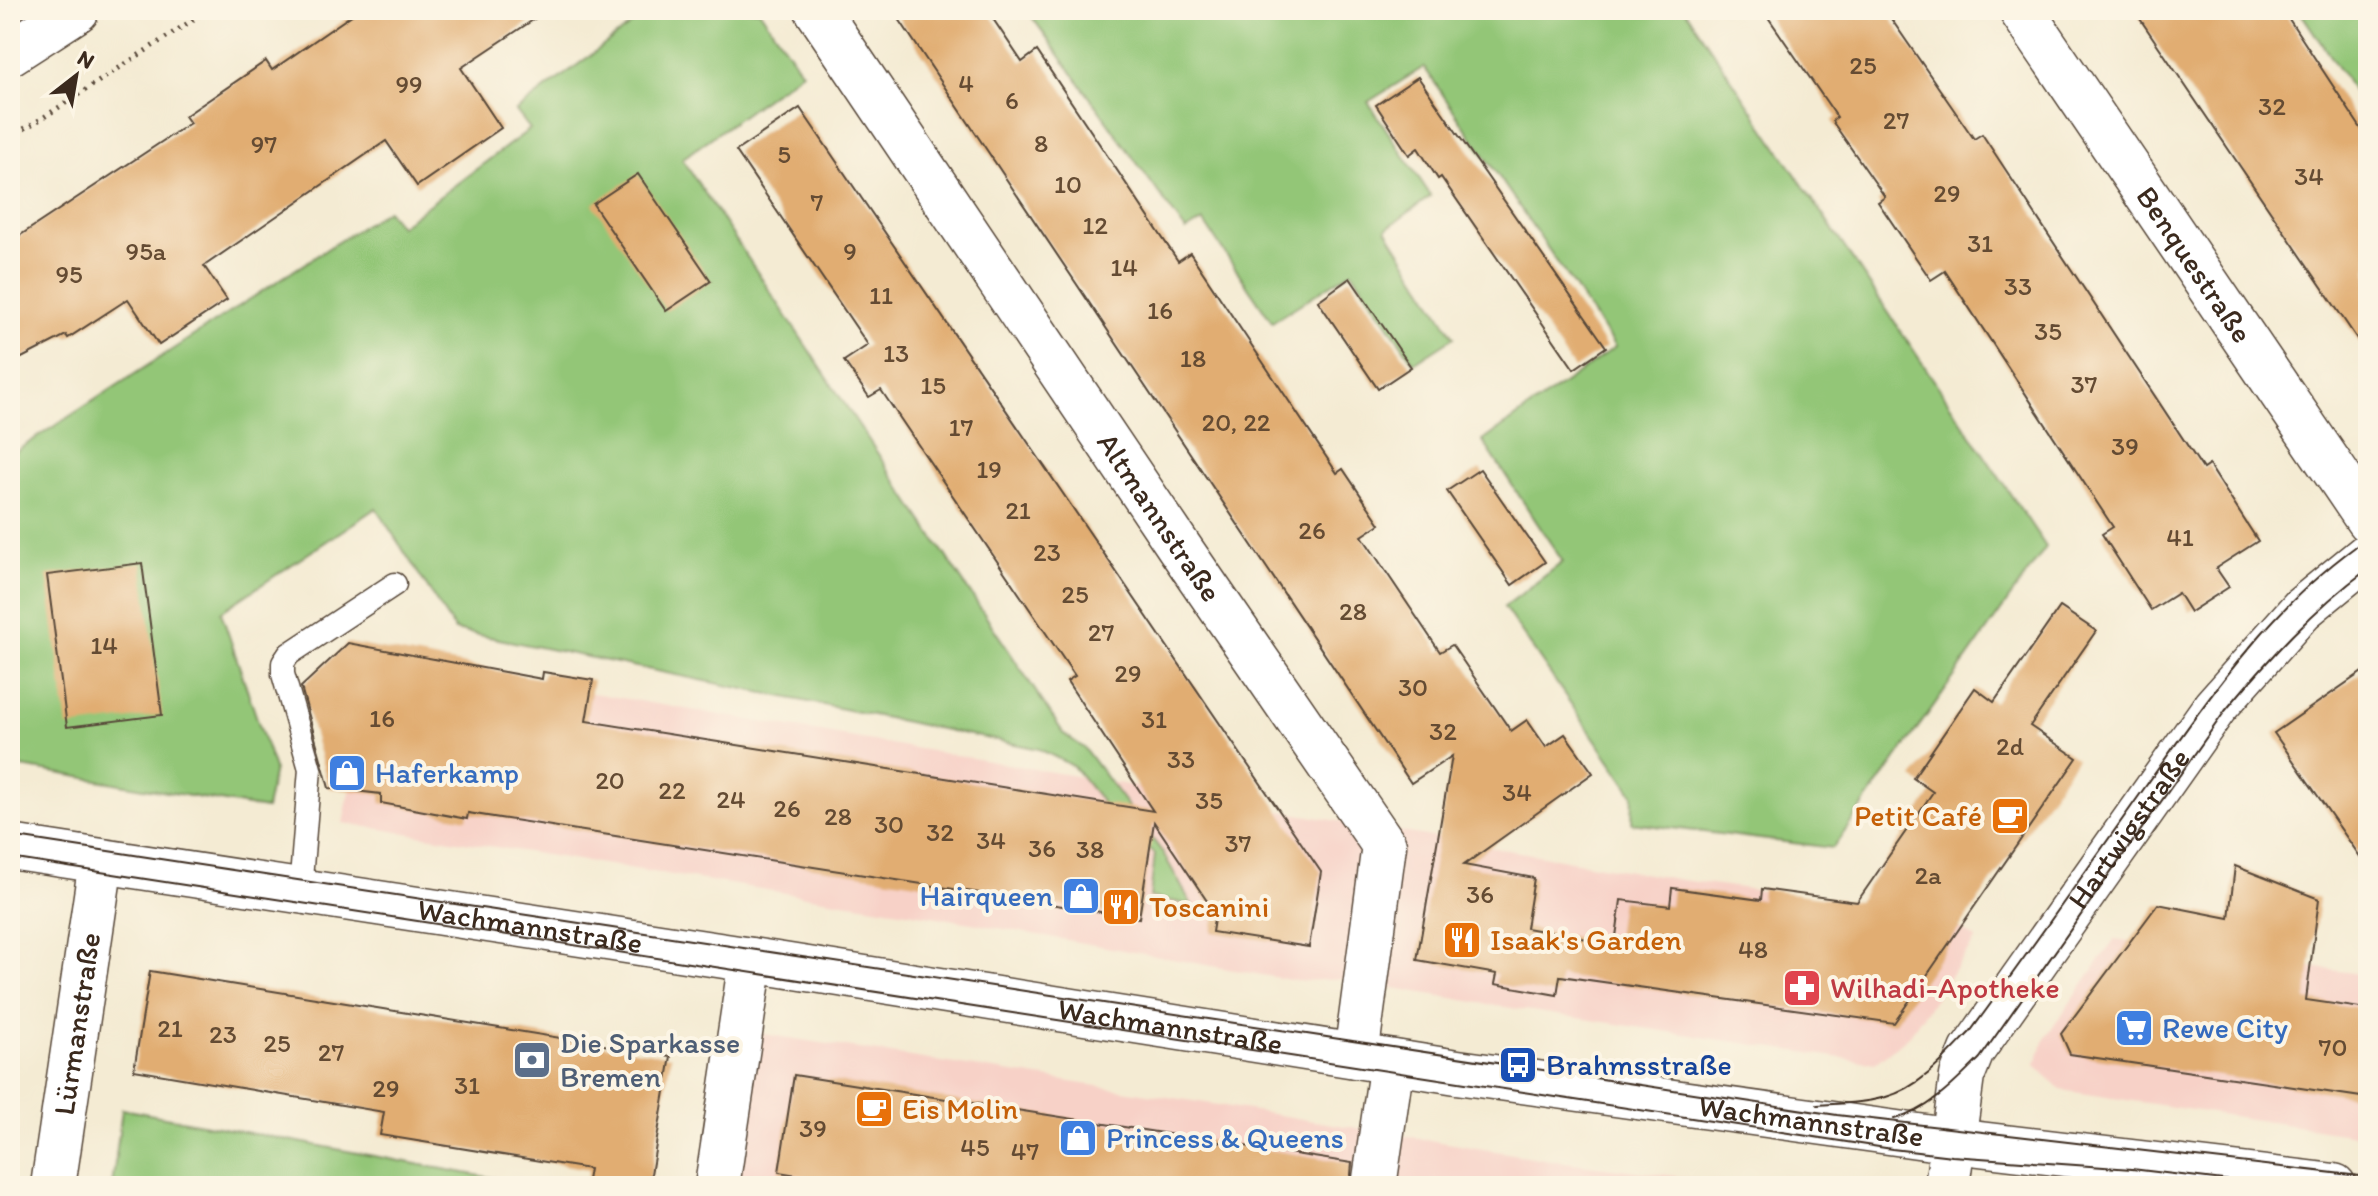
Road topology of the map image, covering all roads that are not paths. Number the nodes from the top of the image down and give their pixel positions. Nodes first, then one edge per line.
1 (77, 10) edge
2 (817, 10) edge
3 (2021, 10) edge
4 (10, 53) edge
5 (2368, 520) edge
6 (2368, 555) edge
7 (395, 584) dead end
8 (10, 847) edge
9 (101, 862) junction
10 (300, 891) junction
11 (751, 960) junction
12 (1374, 1059) junction
13 (1954, 1141) junction
14 (53, 1186) edge
15 (717, 1186) edge
16 (1374, 1186) edge
17 (1947, 1186) edge
18 (2334, 1186) edge

1 - 4 street
2 - 12 street, Altmannstraße
3 - 5 street, Benquestraße
6 - 13 street, Hartwigstraße
7 - 10 lane
8 - 9 street, Wachmannstraße
9 - 10 street, Wachmannstraße
9 - 14 street, Lürmanstraße
10 - 11 street, Wachmannstraße
11 - 12 street, Wachmannstraße
11 - 15 street
12 - 13 street, Wachmannstraße
12 - 16 street, Altmannstraße
13 - 17 street
13 - 18 street, Wachmannstraße

